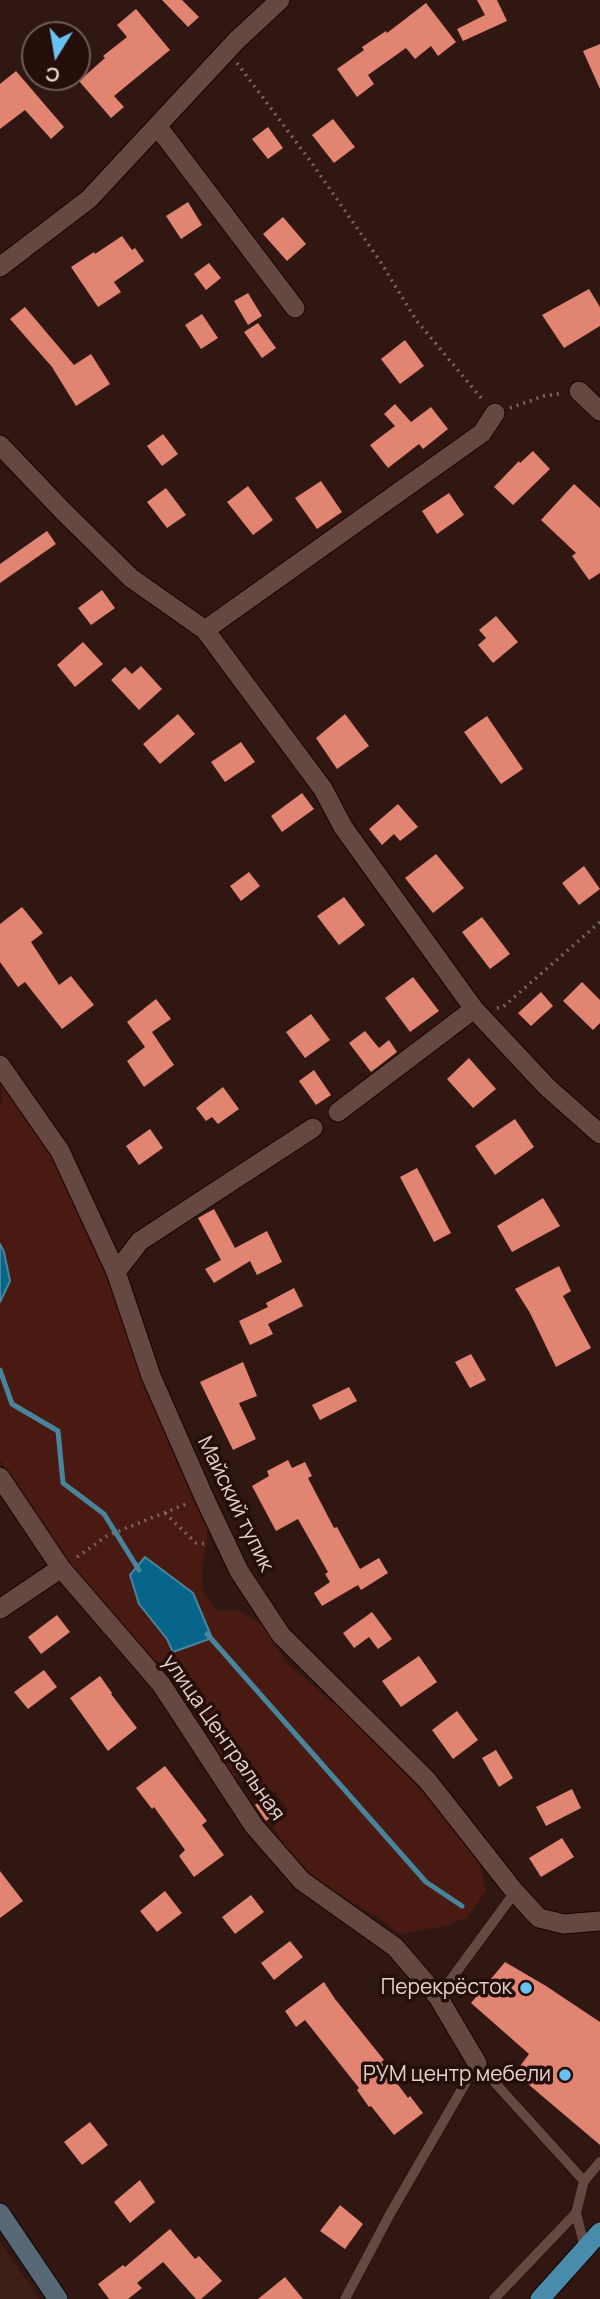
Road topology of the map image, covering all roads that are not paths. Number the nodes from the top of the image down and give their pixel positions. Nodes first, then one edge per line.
1 (266, 4) edge
2 (158, 127) junction
3 (0, 267) edge
4 (295, 308) dead end
5 (579, 391) road end
6 (600, 411) edge
7 (495, 414) road end
8 (0, 445) edge
9 (205, 630) junction
10 (474, 1009) junction
11 (0, 1065) edge
12 (338, 1112) dead end
13 (313, 1128) dead end
14 (600, 1134) edge
15 (116, 1272) junction
16 (0, 1477) edge
17 (61, 1568) junction
18 (0, 1609) edge
19 (515, 1892) junction
20 (600, 1921) edge
21 (439, 1997) junction
22 (477, 2063) junction
23 (600, 2162) edge
24 (584, 2181) junction
25 (0, 2213) edge
26 (576, 2213) junction
27 (600, 2232) edge
28 (585, 2248) junction
29 (58, 2299) edge
30 (345, 2299) edge
31 (494, 2299) edge
32 (540, 2299) edge

1 - 2 street
2 - 3 street
2 - 4 street
5 - 6 street
7 - 9 street
8 - 9 street
9 - 10 street
10 - 12 street
10 - 14 street
11 - 15 street, Майский тупик
13 - 15 street
15 - 19 street, Майский тупик
16 - 17 street, улица Центральная
17 - 18 street
17 - 21 street, улица Центральная
19 - 20 street, Майский тупик
19 - 21 lane
21 - 22 street, улица Центральная
22 - 24 lane
22 - 30 lane
23 - 24 lane
24 - 26 lane
25 - 29 main road
26 - 28 lane
26 - 31 lane
27 - 28 main road
28 - 32 main road

